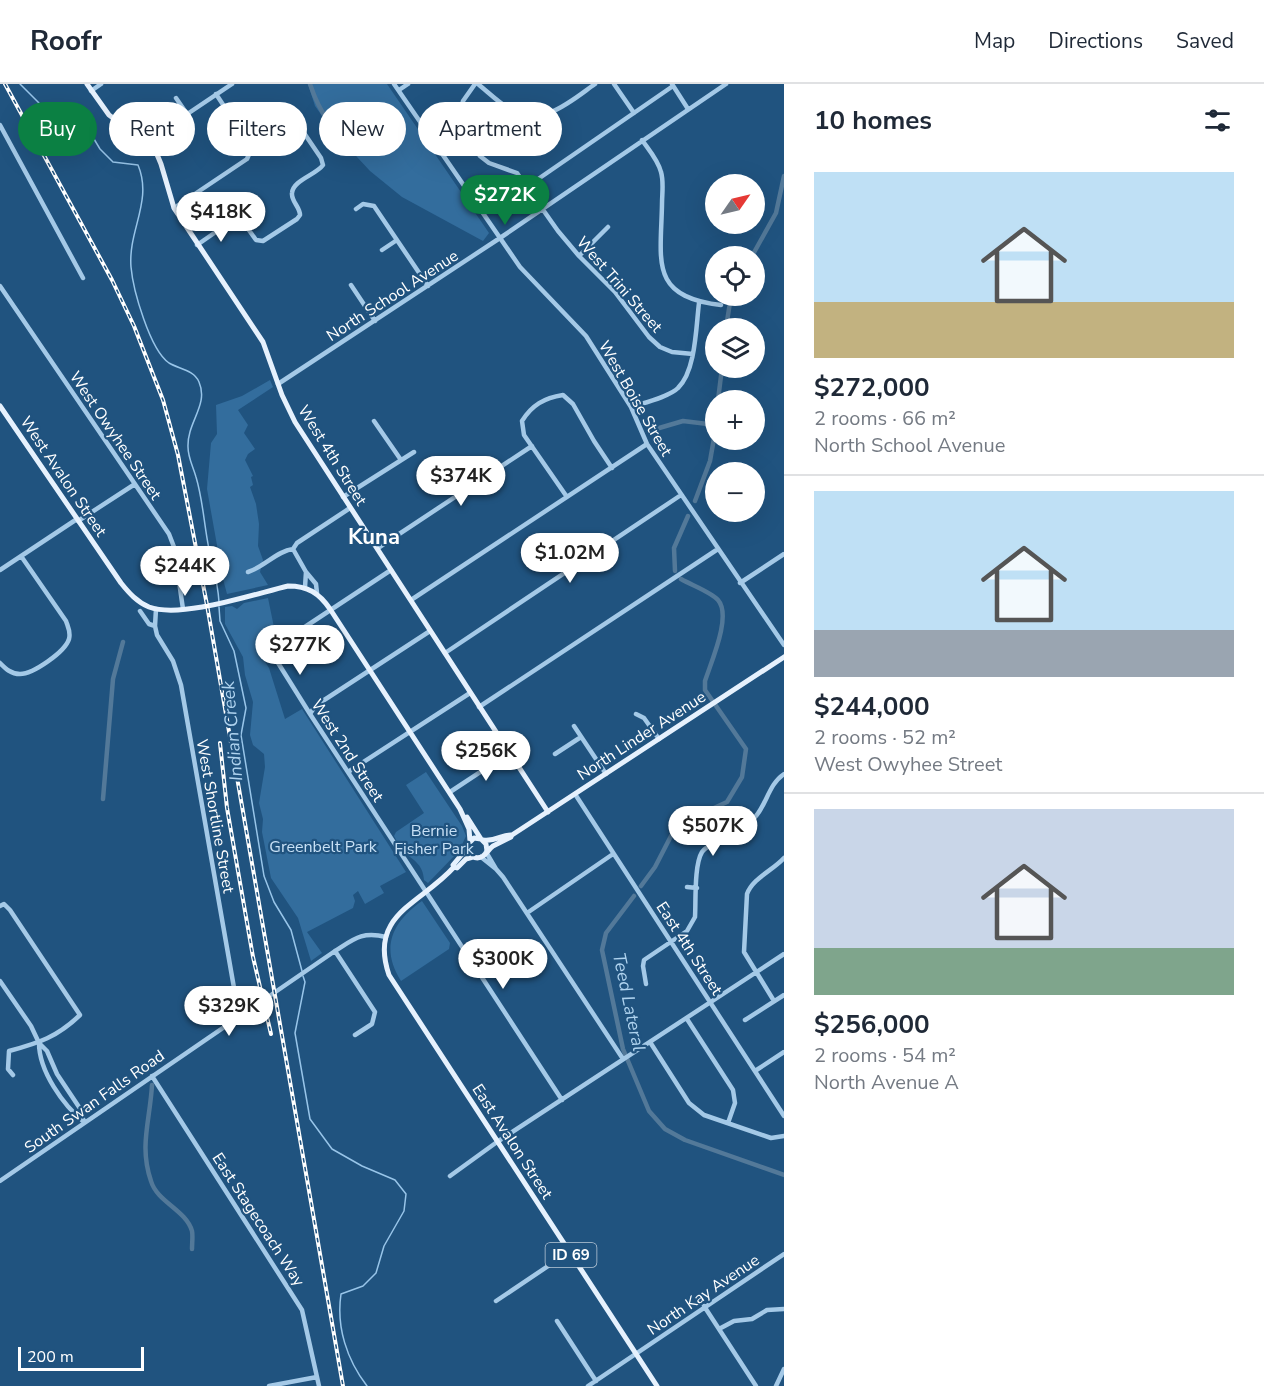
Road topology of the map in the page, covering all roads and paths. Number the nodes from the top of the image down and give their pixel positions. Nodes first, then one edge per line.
1 (87, 84) edge
2 (102, 84) edge
3 (232, 84) edge
4 (394, 84) edge
5 (408, 84) edge
6 (476, 84) edge
7 (595, 84) edge
8 (614, 84) edge
9 (726, 84) edge
10 (672, 85) edge
11 (399, 90) junction
12 (91, 91) junction
13 (216, 94) junction
14 (176, 98) dead end
15 (179, 102) edge
16 (195, 108) edge
17 (688, 108) junction
18 (634, 113) junction
19 (109, 114) edge
20 (0, 125) edge
21 (307, 137) edge
22 (642, 140) junction
23 (158, 156) edge
24 (528, 186) junction
25 (174, 208) junction
26 (356, 209) dead end
27 (543, 209) junction
28 (608, 227) dead end
29 (500, 238) junction
30 (397, 240) junction
31 (197, 245) junction
32 (382, 250) dead end
33 (579, 256) junction
34 (83, 278) dead end
35 (351, 285) dead end
36 (0, 286) edge
37 (428, 286) junction
38 (699, 303) junction
39 (705, 304) edge
40 (375, 321) junction
41 (693, 354) junction
42 (278, 384) junction
43 (0, 406) edge
44 (631, 407) junction
45 (374, 421) dead end
46 (647, 444) junction
47 (532, 446) junction
48 (414, 452) dead end
49 (401, 460) junction
50 (612, 468) junction
51 (135, 484) junction
52 (681, 495) junction
53 (343, 497) junction
54 (567, 497) junction
55 (350, 508) junction
56 (77, 520) junction
57 (378, 548) junction
58 (293, 549) junction
59 (718, 549) junction
60 (784, 554) edge
61 (21, 556) junction
62 (0, 570) edge
63 (391, 570) junction
64 (248, 572) dead end
65 (306, 572) junction
66 (740, 583) junction
67 (305, 587) junction
68 (317, 593) junction
69 (411, 600) junction
70 (156, 609) junction
71 (183, 609) junction
72 (330, 609) junction
73 (140, 611) dead end
74 (155, 626) junction
75 (430, 631) junction
76 (784, 645) edge
77 (445, 653) junction
78 (784, 657) edge
79 (0, 663) edge
80 (370, 671) junction
81 (470, 693) junction
82 (479, 707) junction
83 (310, 714) junction
84 (636, 714) dead end
85 (574, 726) dead end
86 (409, 732) junction
87 (581, 737) junction
88 (659, 739) junction
89 (509, 753) junction
90 (555, 754) dead end
91 (348, 772) junction
92 (606, 774) junction
93 (784, 774) edge
94 (450, 792) junction
95 (575, 794) junction
96 (548, 812) junction
97 (465, 818) junction
98 (512, 835) junction
99 (482, 839) junction
100 (469, 844) junction
101 (487, 851) junction
102 (614, 854) junction
103 (474, 857) junction
104 (481, 857) junction
105 (784, 858) edge
106 (454, 867) junction
107 (496, 869) junction
108 (687, 887) dead end
109 (697, 888) junction
110 (425, 893) junction
111 (2, 905) edge
112 (527, 913) junction
113 (386, 937) junction
114 (671, 941) junction
115 (335, 951) junction
116 (784, 954) edge
117 (756, 973) junction
118 (0, 981) edge
119 (646, 984) dead end
120 (784, 995) edge
121 (774, 1001) junction
122 (711, 1002) junction
123 (243, 1013) junction
124 (687, 1019) junction
125 (745, 1020) dead end
126 (355, 1035) dead end
127 (650, 1042) junction
128 (39, 1043) junction
129 (784, 1052) edge
130 (625, 1058) junction
131 (755, 1071) junction
132 (13, 1075) dead end
133 (152, 1076) junction
134 (562, 1100) junction
135 (784, 1116) edge
136 (84, 1123) junction
137 (728, 1123) junction
138 (784, 1136) edge
139 (497, 1142) junction
140 (450, 1176) dead end
141 (0, 1181) edge
142 (569, 1252) junction
143 (784, 1254) edge
144 (496, 1301) dead end
145 (704, 1306) junction
146 (784, 1310) edge
147 (557, 1321) dead end
148 (719, 1329) junction
149 (636, 1354) junction
150 (784, 1369) edge
151 (317, 1377) junction
152 (596, 1380) junction
153 (269, 1386) edge
154 (319, 1386) edge
155 (588, 1386) edge
156 (657, 1386) edge
157 (756, 1386) edge
158 (776, 1386) edge

1 - 12 main road, West 4th Street
2 - 12 street
3 - 13 street
4 - 11 street, West Boise Street
5 - 11 street
6 - 7 street
6 - 24 street, West Trini Street
8 - 18 street
9 - 17 street, North School Avenue
10 - 17 street
10 - 18 street
11 - 29 street, West Boise Street
12 - 19 main road, West 4th Street
13 - 16 street
13 - 25 street
14 - 15 street
17 - 22 street, North School Avenue
18 - 24 street
20 - 34 street
21 - 31 street
22 - 27 street, North School Avenue
22 - 38 street
23 - 25 main road, West 4th Street
24 - 27 street, West Trini Street
25 - 31 main road, West 4th Street
26 - 30 street
27 - 29 street, North School Avenue
27 - 33 street, West Trini Street
28 - 33 street
29 - 37 street, North School Avenue
29 - 44 street, West Boise Street
30 - 32 street
30 - 37 street
31 - 42 main road, West 4th Street
33 - 41 street, West Trini Street
35 - 40 street
36 - 51 street, West Owyhee Street
37 - 40 street, North School Avenue
38 - 39 street
38 - 41 street
40 - 42 street, North School Avenue
41 - 44 street
42 - 53 main road, West 4th Street
43 - 56 main road, West Avalon Street
44 - 46 street, West Boise Street
45 - 49 street
46 - 50 street
46 - 52 street, West Boise Street
47 - 50 street
47 - 54 street
47 - 57 street
48 - 49 street
49 - 53 street
50 - 54 street
51 - 56 street
51 - 71 street, West Owyhee Street
52 - 59 street, West Boise Street
52 - 77 street
53 - 55 main road, West 4th Street
54 - 69 street
55 - 57 main road, West 4th Street
55 - 58 street
56 - 61 street
56 - 70 main road, West Avalon Street
57 - 63 main road, West 4th Street
58 - 64 street
58 - 65 street
59 - 66 street, West Boise Street
59 - 82 street
60 - 66 street
61 - 62 street
61 - 79 street
63 - 69 main road, West 4th Street
63 - 72 street
65 - 67 street
65 - 68 street
66 - 76 street, West Boise Street
67 - 68 main road
67 - 71 main road
68 - 72 main road
69 - 75 main road, West 4th Street
70 - 71 main road
70 - 74 street
72 - 80 main road
72 - 83 street, West 2nd Street
73 - 74 street, West Shortline Street
74 - 123 street, West Shortline Street
75 - 77 main road, West 4th Street
75 - 80 street
77 - 81 main road, West 4th Street
78 - 88 main road, North Linder Avenue
80 - 83 street
80 - 86 main road
81 - 82 main road, West 4th Street
81 - 86 street
82 - 89 main road, West 4th Street
83 - 91 street, West 2nd Street
84 - 88 street
85 - 87 street
86 - 91 street
86 - 94 main road
87 - 90 street
87 - 92 street
88 - 92 main road, North Linder Avenue
89 - 94 street
89 - 96 main road, West 4th Street
91 - 110 street, West 2nd Street
92 - 95 main road, North Linder Avenue
93 - 109 street
94 - 97 main road
95 - 96 main road, North Linder Avenue
95 - 102 street, East 4th Street
96 - 98 main road, North Linder Avenue
97 - 99 main road
97 - 100 main road
98 - 99 main road, North Linder Avenue
98 - 101 main road, North Linder Avenue
99 - 100 main road
99 - 101 main road
100 - 103 main road
100 - 106 main road
101 - 104 main road
101 - 107 street
102 - 112 street
102 - 114 street, East 4th Street
103 - 104 main road
103 - 106 main road
104 - 107 street
105 - 117 street
106 - 110 main road
107 - 112 street
108 - 109 street
109 - 114 street
110 - 113 main road
110 - 134 street, West 2nd Street
111 - 128 street
112 - 130 street
113 - 115 street, South Swan Falls Road
113 - 139 main road, East Avalon Street
114 - 119 street
114 - 122 street, East 4th Street
115 - 123 street, South Swan Falls Road
115 - 126 street
116 - 117 street
117 - 121 street
117 - 122 street
118 - 128 street
120 - 121 street
121 - 125 street
122 - 124 street
122 - 131 street, East 4th Street
123 - 133 street, South Swan Falls Road
124 - 127 street
124 - 137 street
127 - 130 street
127 - 137 street
128 - 132 street
128 - 136 street
128 - 136 street
129 - 131 street
130 - 134 street
131 - 135 street, East 4th Street
133 - 136 street, South Swan Falls Road
133 - 151 street, East Stagecoach Way
134 - 139 street
136 - 141 street, South Swan Falls Road
137 - 138 street
139 - 140 street
139 - 142 main road, East Avalon Street / ID 69
142 - 144 street
142 - 149 main road, East Avalon Street / ID 69
143 - 145 street, North Kay Avenue
145 - 148 street
145 - 149 street, North Kay Avenue
146 - 148 street
147 - 152 street
148 - 157 street
149 - 152 street, North Kay Avenue
149 - 156 main road, ID 69
150 - 158 street
151 - 153 street
151 - 154 street, East Stagecoach Way
152 - 155 street, North Kay Avenue

